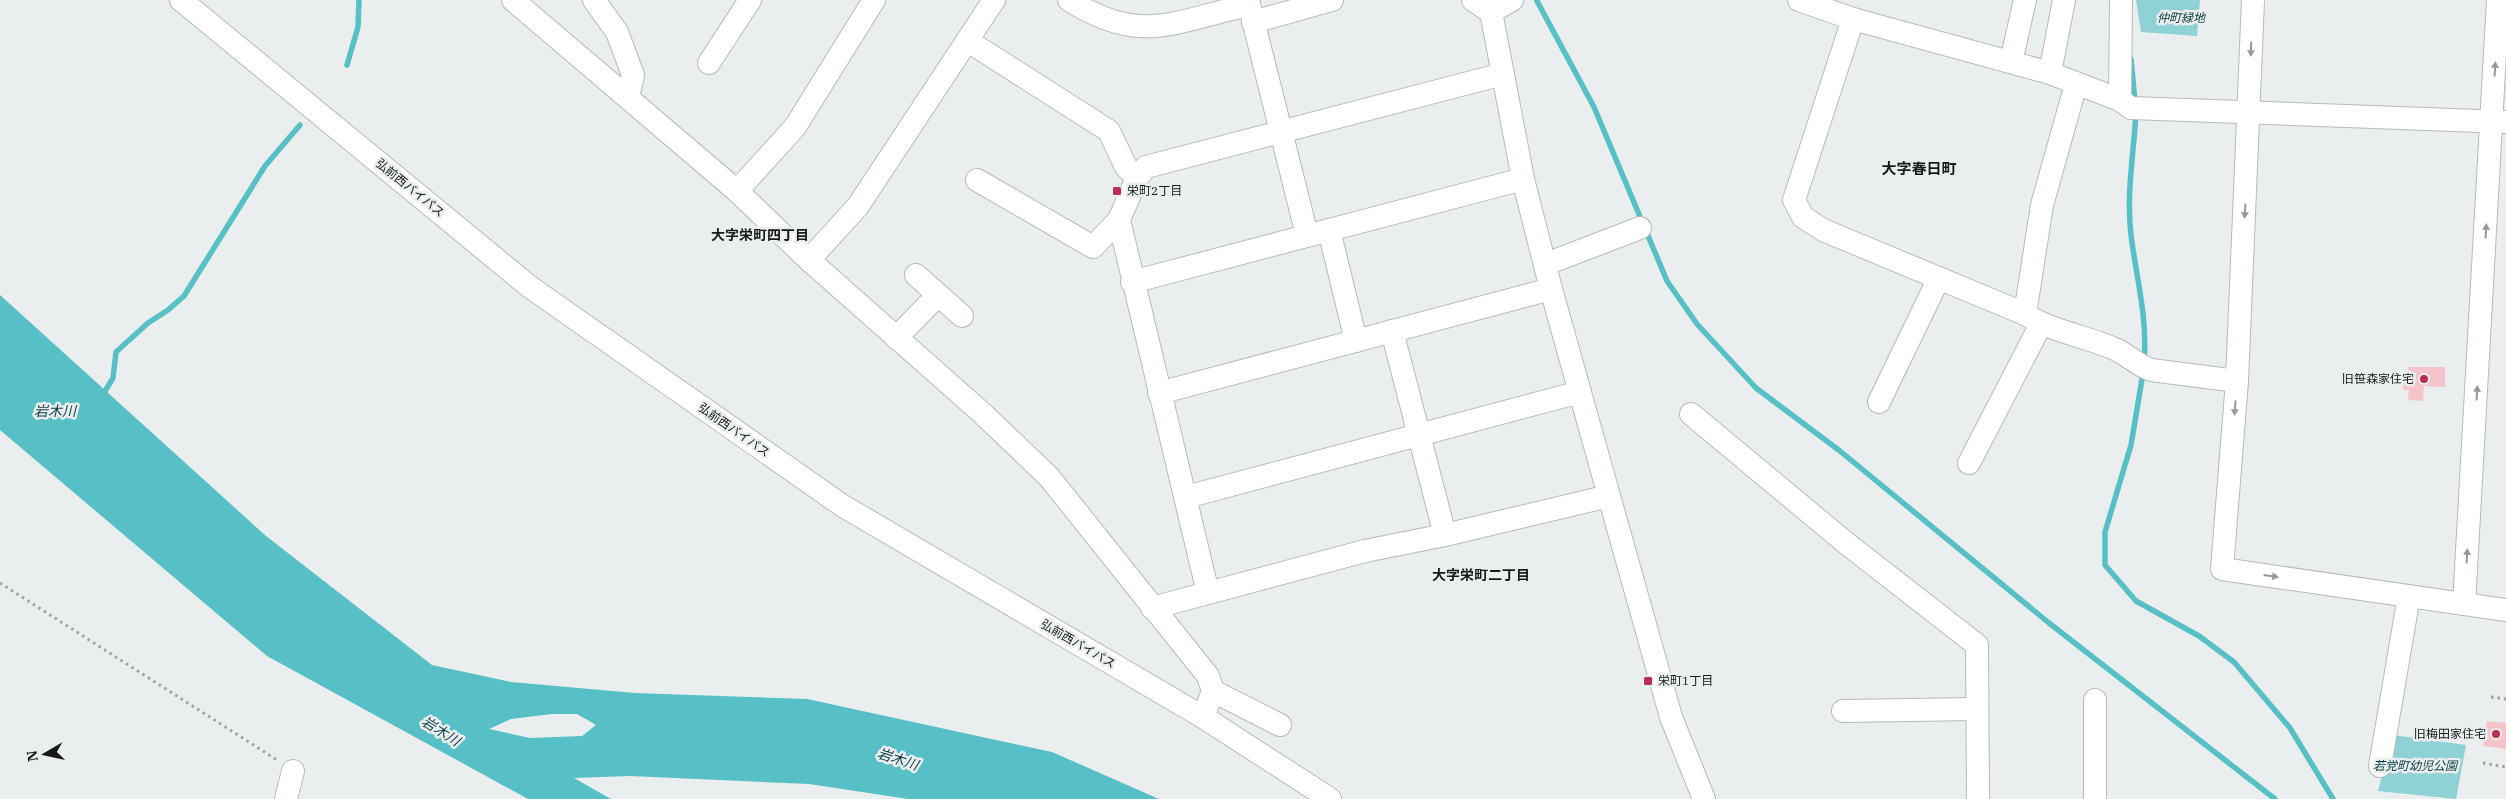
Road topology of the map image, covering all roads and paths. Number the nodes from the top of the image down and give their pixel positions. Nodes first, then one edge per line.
1 (181, 0) edge
2 (513, 0) edge
3 (594, 0) edge
4 (750, 0) edge
5 (874, 0) edge
6 (994, 0) edge
7 (1069, 0) edge
8 (1332, 0) edge
9 (1512, 0) edge
10 (1799, 0) edge
11 (2025, 0) edge
12 (2064, 0) edge
13 (2121, 0) edge
14 (2253, 0) edge
15 (2498, 0) edge
16 (1482, 6) edge
17 (1250, 9) edge
18 (1852, 19) junction
19 (968, 41) junction
20 (2011, 62) junction
21 (708, 63) dead end
22 (2050, 73) junction
23 (1503, 74) junction
24 (2076, 84) junction
25 (628, 97) junction
26 (2132, 106) junction
27 (2249, 113) junction
28 (2499, 122) edge
29 (1281, 132) junction
30 (1137, 178) junction
31 (977, 180) dead end
32 (1523, 180) junction
33 (737, 191) junction
34 (1119, 220) junction
35 (1640, 228) dead end
36 (1328, 230) junction
37 (1307, 235) junction
38 (809, 260) junction
39 (1546, 264) junction
40 (916, 275) dead end
41 (1939, 278) junction
42 (1132, 282) junction
43 (1552, 289) junction
44 (938, 295) junction
45 (962, 316) dead end
46 (2033, 319) junction
47 (1392, 331) junction
48 (896, 338) junction
49 (1356, 341) junction
50 (2237, 381) junction
51 (1580, 392) junction
52 (1159, 393) junction
53 (1879, 402) dead end
54 (1691, 414) dead end
55 (1419, 435) junction
56 (1970, 463) dead end
57 (1609, 496) junction
58 (1186, 498) junction
59 (1445, 535) junction
60 (0, 583) edge
61 (1208, 593) junction
62 (2409, 596) junction
63 (2464, 604) junction
64 (1152, 608) junction
65 (2506, 610) edge
66 (1213, 691) junction
67 (2490, 697) dead end
68 (2506, 699) edge
69 (2096, 700) dead end
70 (1976, 709) junction
71 (1843, 711) dead end
72 (1202, 717) junction
73 (1280, 725) dead end
74 (2483, 763) dead end
75 (2380, 766) dead end
76 (2506, 767) edge
77 (293, 771) joint
78 (286, 799) edge
79 (1330, 799) edge
80 (1704, 799) edge
81 (1978, 799) edge
82 (2096, 799) edge

1 - 72 street, 弘前西バイパス
2 - 25 street
3 - 25 street
4 - 21 street
5 - 33 street
6 - 19 street
7 - 17 street
8 - 17 street
9 - 16 street
10 - 18 street
11 - 20 street
12 - 22 street
13 - 26 street
14 -> 27 street
28 -> 15 street
16 - 23 street
17 - 29 street
18 - 20 street
18 - 41 street
19 - 30 street
19 - 38 street
20 - 22 street
22 - 24 street
23 - 29 street
23 - 32 street
24 - 26 street
24 - 46 street
25 - 33 street
26 - 27 street
27 - 28 street
27 -> 50 street
63 -> 28 street
29 - 30 street
29 - 37 street
30 - 34 street
31 - 34 street
32 - 36 street
32 - 39 street
33 - 38 street
34 - 42 street
35 - 39 street
36 - 37 street
36 - 49 street
37 - 42 street
38 - 48 street
39 - 43 street
40 - 44 street
41 - 46 street
41 - 53 street
42 - 52 street
43 - 47 street
43 - 51 street
44 - 45 street
44 - 48 street
46 - 50 street
46 - 56 street
47 - 49 street
47 - 55 street
48 - 64 street
49 - 52 street
50 -> 62 street
51 - 55 street
51 - 57 street
52 - 58 street
54 - 70 street
55 - 58 street
55 - 59 street
57 - 59 street
57 - 80 street
58 - 61 street
59 - 61 street
60 - 77 path
61 - 64 street
62 - 63 street
62 - 75 street
63 - 65 street
64 - 66 street
66 - 72 street
66 - 73 street
67 - 68 path
69 - 82 street
70 - 71 street
70 - 81 street
72 - 79 street, 弘前西バイパス
74 - 76 path
77 - 78 street

